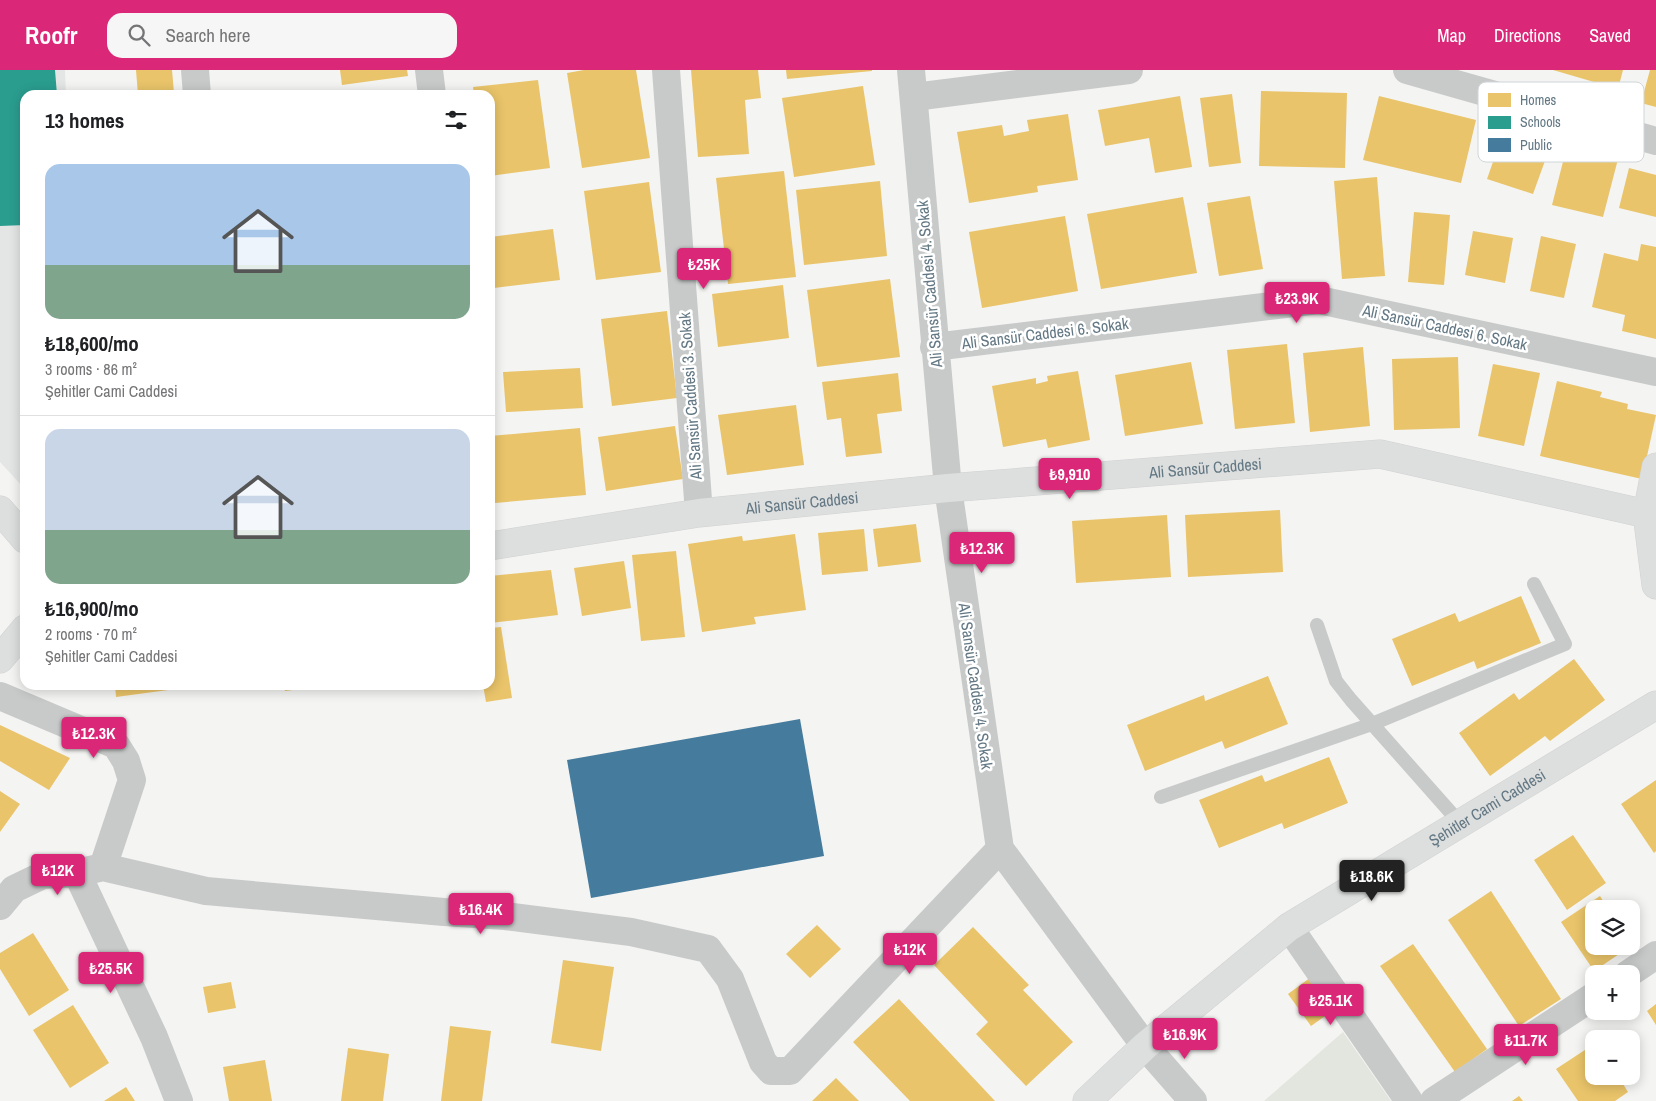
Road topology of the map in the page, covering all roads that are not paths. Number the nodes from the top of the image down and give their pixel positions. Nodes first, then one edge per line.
1 (194, 70) edge
2 (430, 70) edge
3 (666, 70) edge
4 (911, 70) edge
5 (1129, 70) edge
6 (1407, 70) edge
7 (196, 90) edge
8 (432, 90) edge
9 (1478, 90) edge
10 (914, 97) junction
11 (934, 347) junction
12 (1656, 372) edge
13 (1656, 467) edge
14 (948, 488) junction
15 (0, 510) edge
16 (698, 513) junction
17 (1652, 515) edge
18 (20, 533) edge
19 (495, 545) edge
20 (1534, 584) dead end
21 (1656, 585) edge
22 (1317, 625) dead end
23 (20, 635) edge
24 (0, 659) edge
25 (0, 696) edge
26 (1656, 704) edge
27 (1372, 724) junction
28 (1161, 797) dead end
29 (1460, 823) junction
30 (1000, 849) junction
31 (90, 870) junction
32 (0, 906) edge
33 (1289, 927) junction
34 (1656, 955) edge
35 (1640, 966) edge
36 (1585, 1002) edge
37 (1145, 1046) junction
38 (179, 1101) edge
39 (1088, 1101) edge
40 (1193, 1101) edge
41 (1409, 1101) edge
42 (1434, 1101) edge

1 - 7 street
2 - 8 street
3 - 16 street, Ali Sansür Caddesi 3. Sokak
4 - 10 street, Ali Sansür Caddesi 4. Sokak
5 - 10 street
6 - 9 street
10 - 11 street, Ali Sansür Caddesi 4. Sokak
11 - 12 street, Ali Sansür Caddesi 6. Sokak
11 - 14 street, Ali Sansür Caddesi 4. Sokak
13 - 17 street
14 - 16 street, Ali Sansür Caddesi
14 - 17 street, Ali Sansür Caddesi
14 - 30 street, Ali Sansür Caddesi 4. Sokak
15 - 18 street
16 - 19 street, Ali Sansür Caddesi
17 - 21 street
20 - 27 lane
22 - 27 lane
23 - 24 street
25 - 31 street
26 - 29 street, Şehitler Cami Caddesi
27 - 28 lane
27 - 29 lane
29 - 33 street, Şehitler Cami Caddesi
30 - 31 street
30 - 37 street, Ali Sansür Caddesi 4. Sokak
31 - 32 street
31 - 38 street
33 - 37 street, Şehitler Cami Caddesi
33 - 41 street
34 - 35 street
36 - 42 street
37 - 39 street, Şehitler Cami Caddesi
37 - 40 street, Ali Sansür Caddesi 4. Sokak

